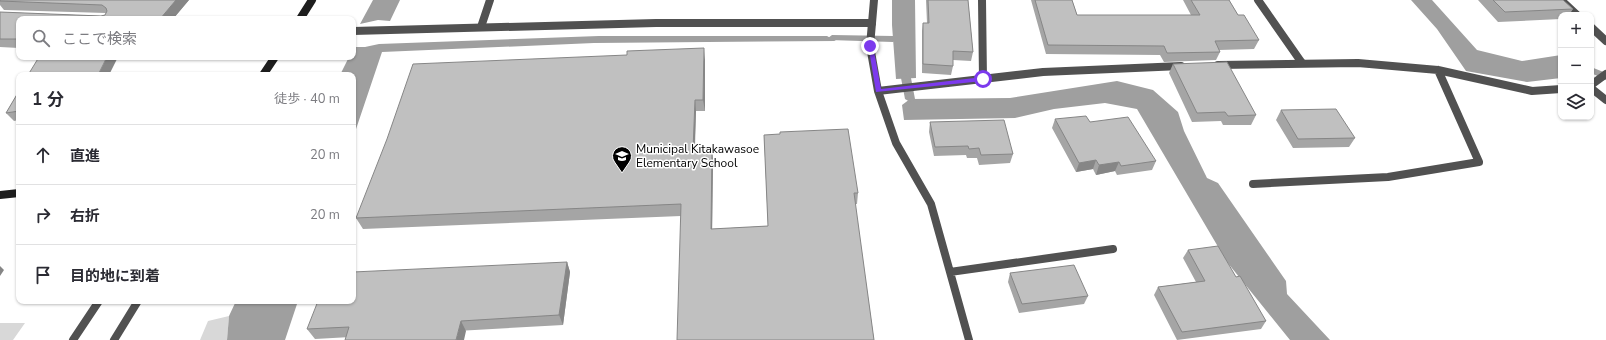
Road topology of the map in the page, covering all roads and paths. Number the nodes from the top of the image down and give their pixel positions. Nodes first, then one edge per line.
1 (312, 0) edge
2 (490, 0) edge
3 (874, 0) edge
4 (982, 0) edge
5 (1258, 0) edge
6 (1561, 0) edge
7 (1574, 12) edge
8 (302, 16) edge
9 (872, 26) junction
10 (481, 27) junction
11 (1594, 30) edge
12 (356, 31) edge
13 (1606, 40) edge
14 (273, 60) edge
15 (1302, 63) junction
16 (1210, 65) edge
17 (1186, 66) edge
18 (1438, 70) junction
19 (265, 72) edge
20 (1606, 74) edge
21 (983, 79) junction
22 (1592, 84) edge
23 (1558, 88) edge
24 (1594, 90) edge
25 (878, 91) junction
26 (1606, 100) edge
27 (1253, 184) dead end
28 (16, 193) edge
29 (0, 195) edge
30 (1113, 249) dead end
31 (950, 272) junction
32 (97, 304) edge
33 (136, 304) edge
34 (73, 340) edge
35 (114, 340) edge
36 (969, 340) edge

1 - 8 main road
2 - 10 street
3 - 9 street
4 - 21 street
5 - 15 street
6 - 7 street
9 - 10 street
9 - 25 street
10 - 12 street
11 - 13 street
14 - 19 main road
15 - 16 street
15 - 18 street
17 - 21 street
18 - 23 street
18 - 27 street
20 - 22 street
21 - 25 street
24 - 26 street
25 - 31 street
28 - 29 main road
30 - 31 street
31 - 36 street
32 - 34 street
33 - 35 street

